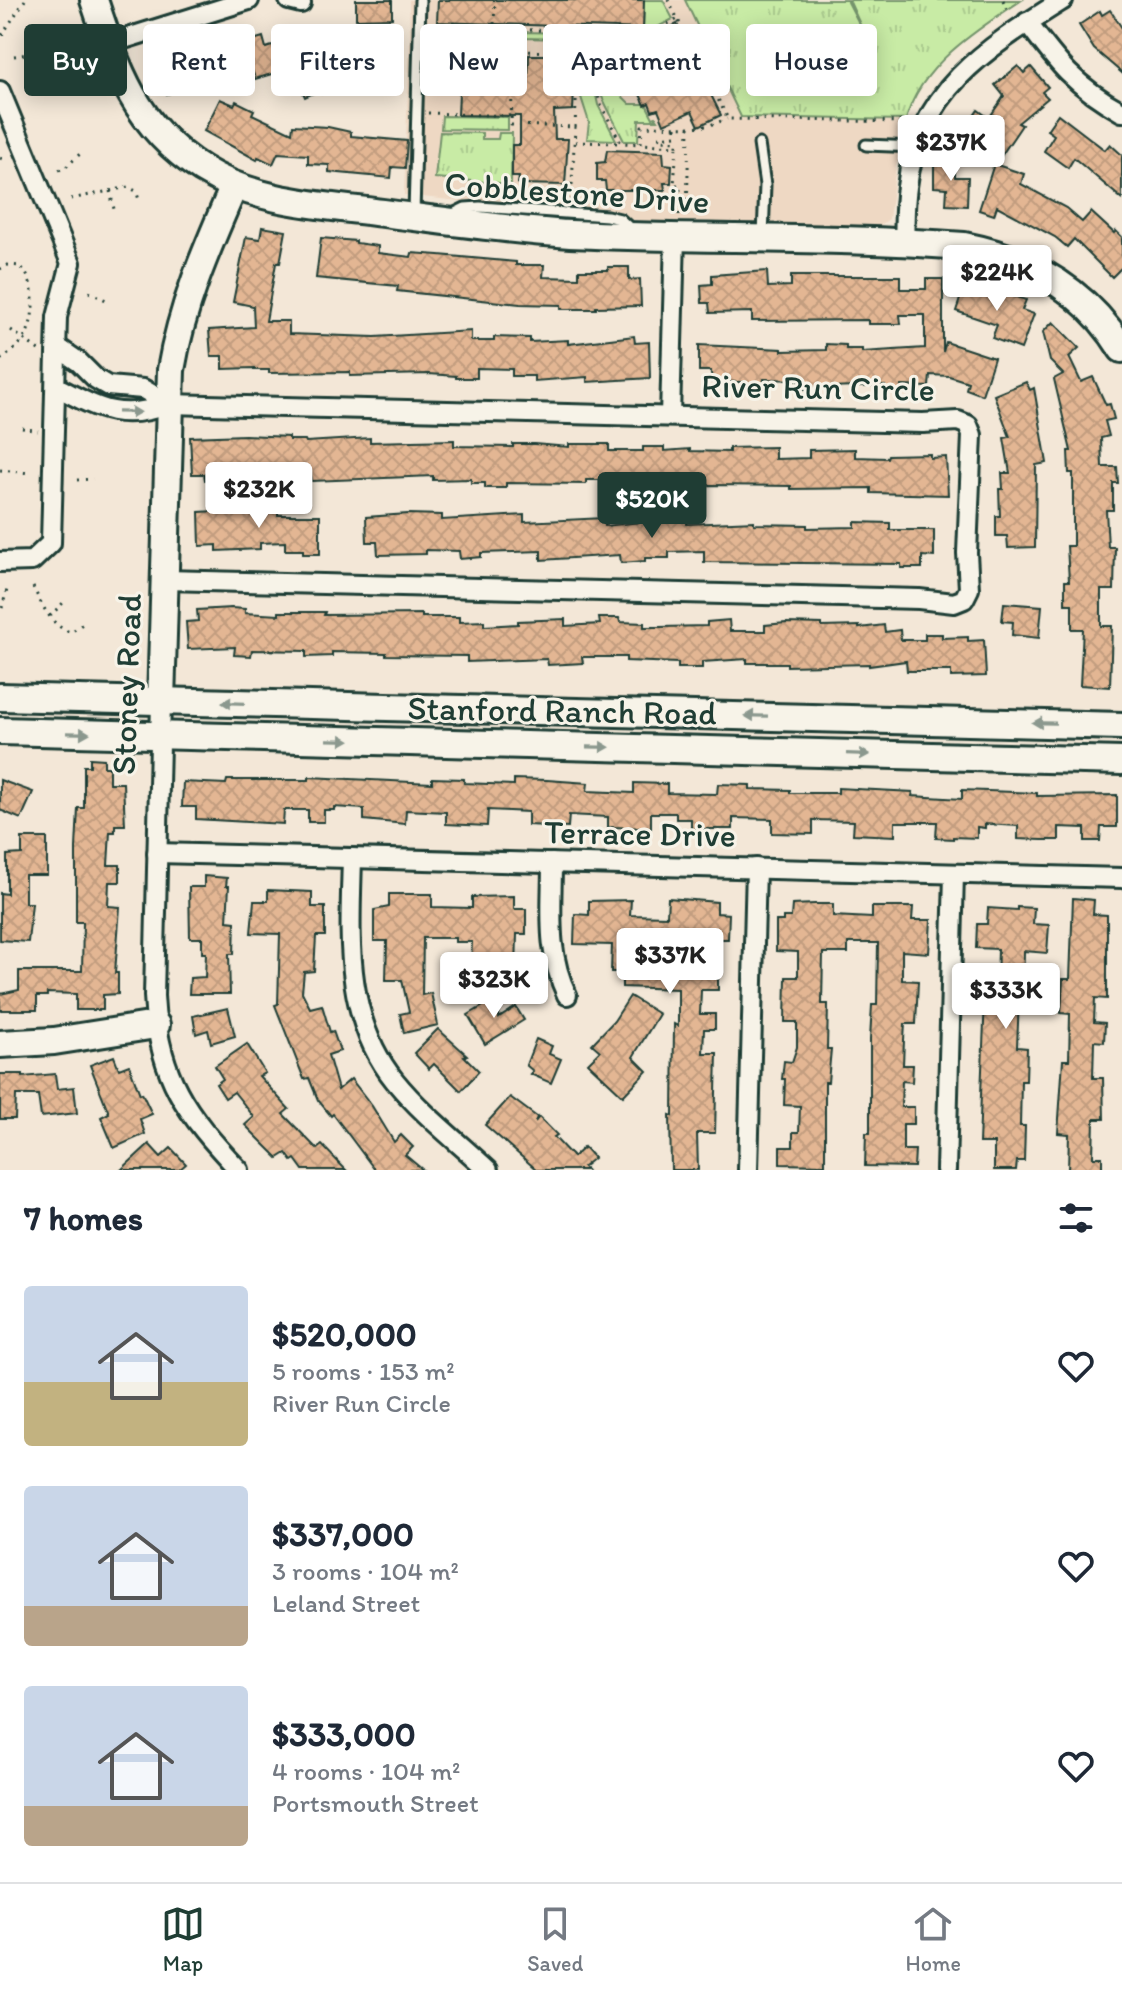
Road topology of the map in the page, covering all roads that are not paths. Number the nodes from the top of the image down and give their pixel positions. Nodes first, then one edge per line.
1 (94, 0) edge
2 (249, 0) edge
3 (420, 0) edge
4 (1063, 0) edge
5 (1027, 22) junction
6 (102, 24) edge
7 (420, 24) edge
8 (420, 29) edge
9 (127, 38) edge
10 (127, 88) edge
11 (0, 91) edge
12 (1122, 112) edge
13 (759, 144) dead end
14 (866, 145) dead end
15 (916, 147) junction
16 (234, 186) junction
17 (427, 218) junction
18 (680, 226) junction
19 (763, 240) junction
20 (904, 243) junction
21 (1122, 349) edge
22 (57, 355) junction
23 (57, 387) junction
24 (169, 404) junction
25 (670, 416) junction
26 (0, 562) edge
27 (165, 580) junction
28 (0, 697) edge
29 (161, 701) junction
30 (1122, 726) edge
31 (0, 731) edge
32 (160, 736) junction
33 (1122, 761) edge
34 (157, 853) junction
35 (352, 858) junction
36 (552, 863) junction
37 (756, 868) junction
38 (954, 874) junction
39 (1122, 878) edge
40 (567, 995) dead end
41 (156, 1025) junction
42 (0, 1044) edge
43 (239, 1170) edge
44 (488, 1170) edge
45 (748, 1170) edge
46 (946, 1170) edge

1 - 6 main road, Cobblestone Drive
2 - 9 street
3 - 7 lane
4 - 5 street
5 - 12 street
5 - 15 street
8 - 17 lane
10 - 16 main road, Cobblestone Drive
11 - 22 street
13 - 19 lane
14 - 15 lane
15 - 20 street
16 - 17 main road, Cobblestone Drive
16 - 24 main road, Stoney Road
17 - 18 main road, Cobblestone Drive
18 - 19 main road, Cobblestone Drive
18 - 25 street
19 - 20 main road, Cobblestone Drive
20 - 21 main road, Cobblestone Drive
22 - 23 street
22 - 24 street
23 -> 24 street
23 - 26 street
24 - 25 street, River Run Circle
24 - 27 main road, Stoney Road
25 - 27 street, River Run Circle
27 - 29 main road, Stoney Road
28 - 29 main road, Stanford Ranch Road
30 -> 29 main road, Stanford Ranch Road
29 - 32 street, Stoney Road
31 -> 32 main road, Stanford Ranch Road
32 -> 33 main road, Stanford Ranch Road
32 - 34 street, Stoney Road
34 - 35 street, Terrace Drive
34 - 41 street, Stoney Road
35 - 36 street, Terrace Drive
35 - 44 street
36 - 37 street, Terrace Drive
36 - 40 street
37 - 38 street, Terrace Drive
37 - 45 street
38 - 39 street, Terrace Drive
38 - 46 street
41 - 42 main road
41 - 43 street, Stoney Road

